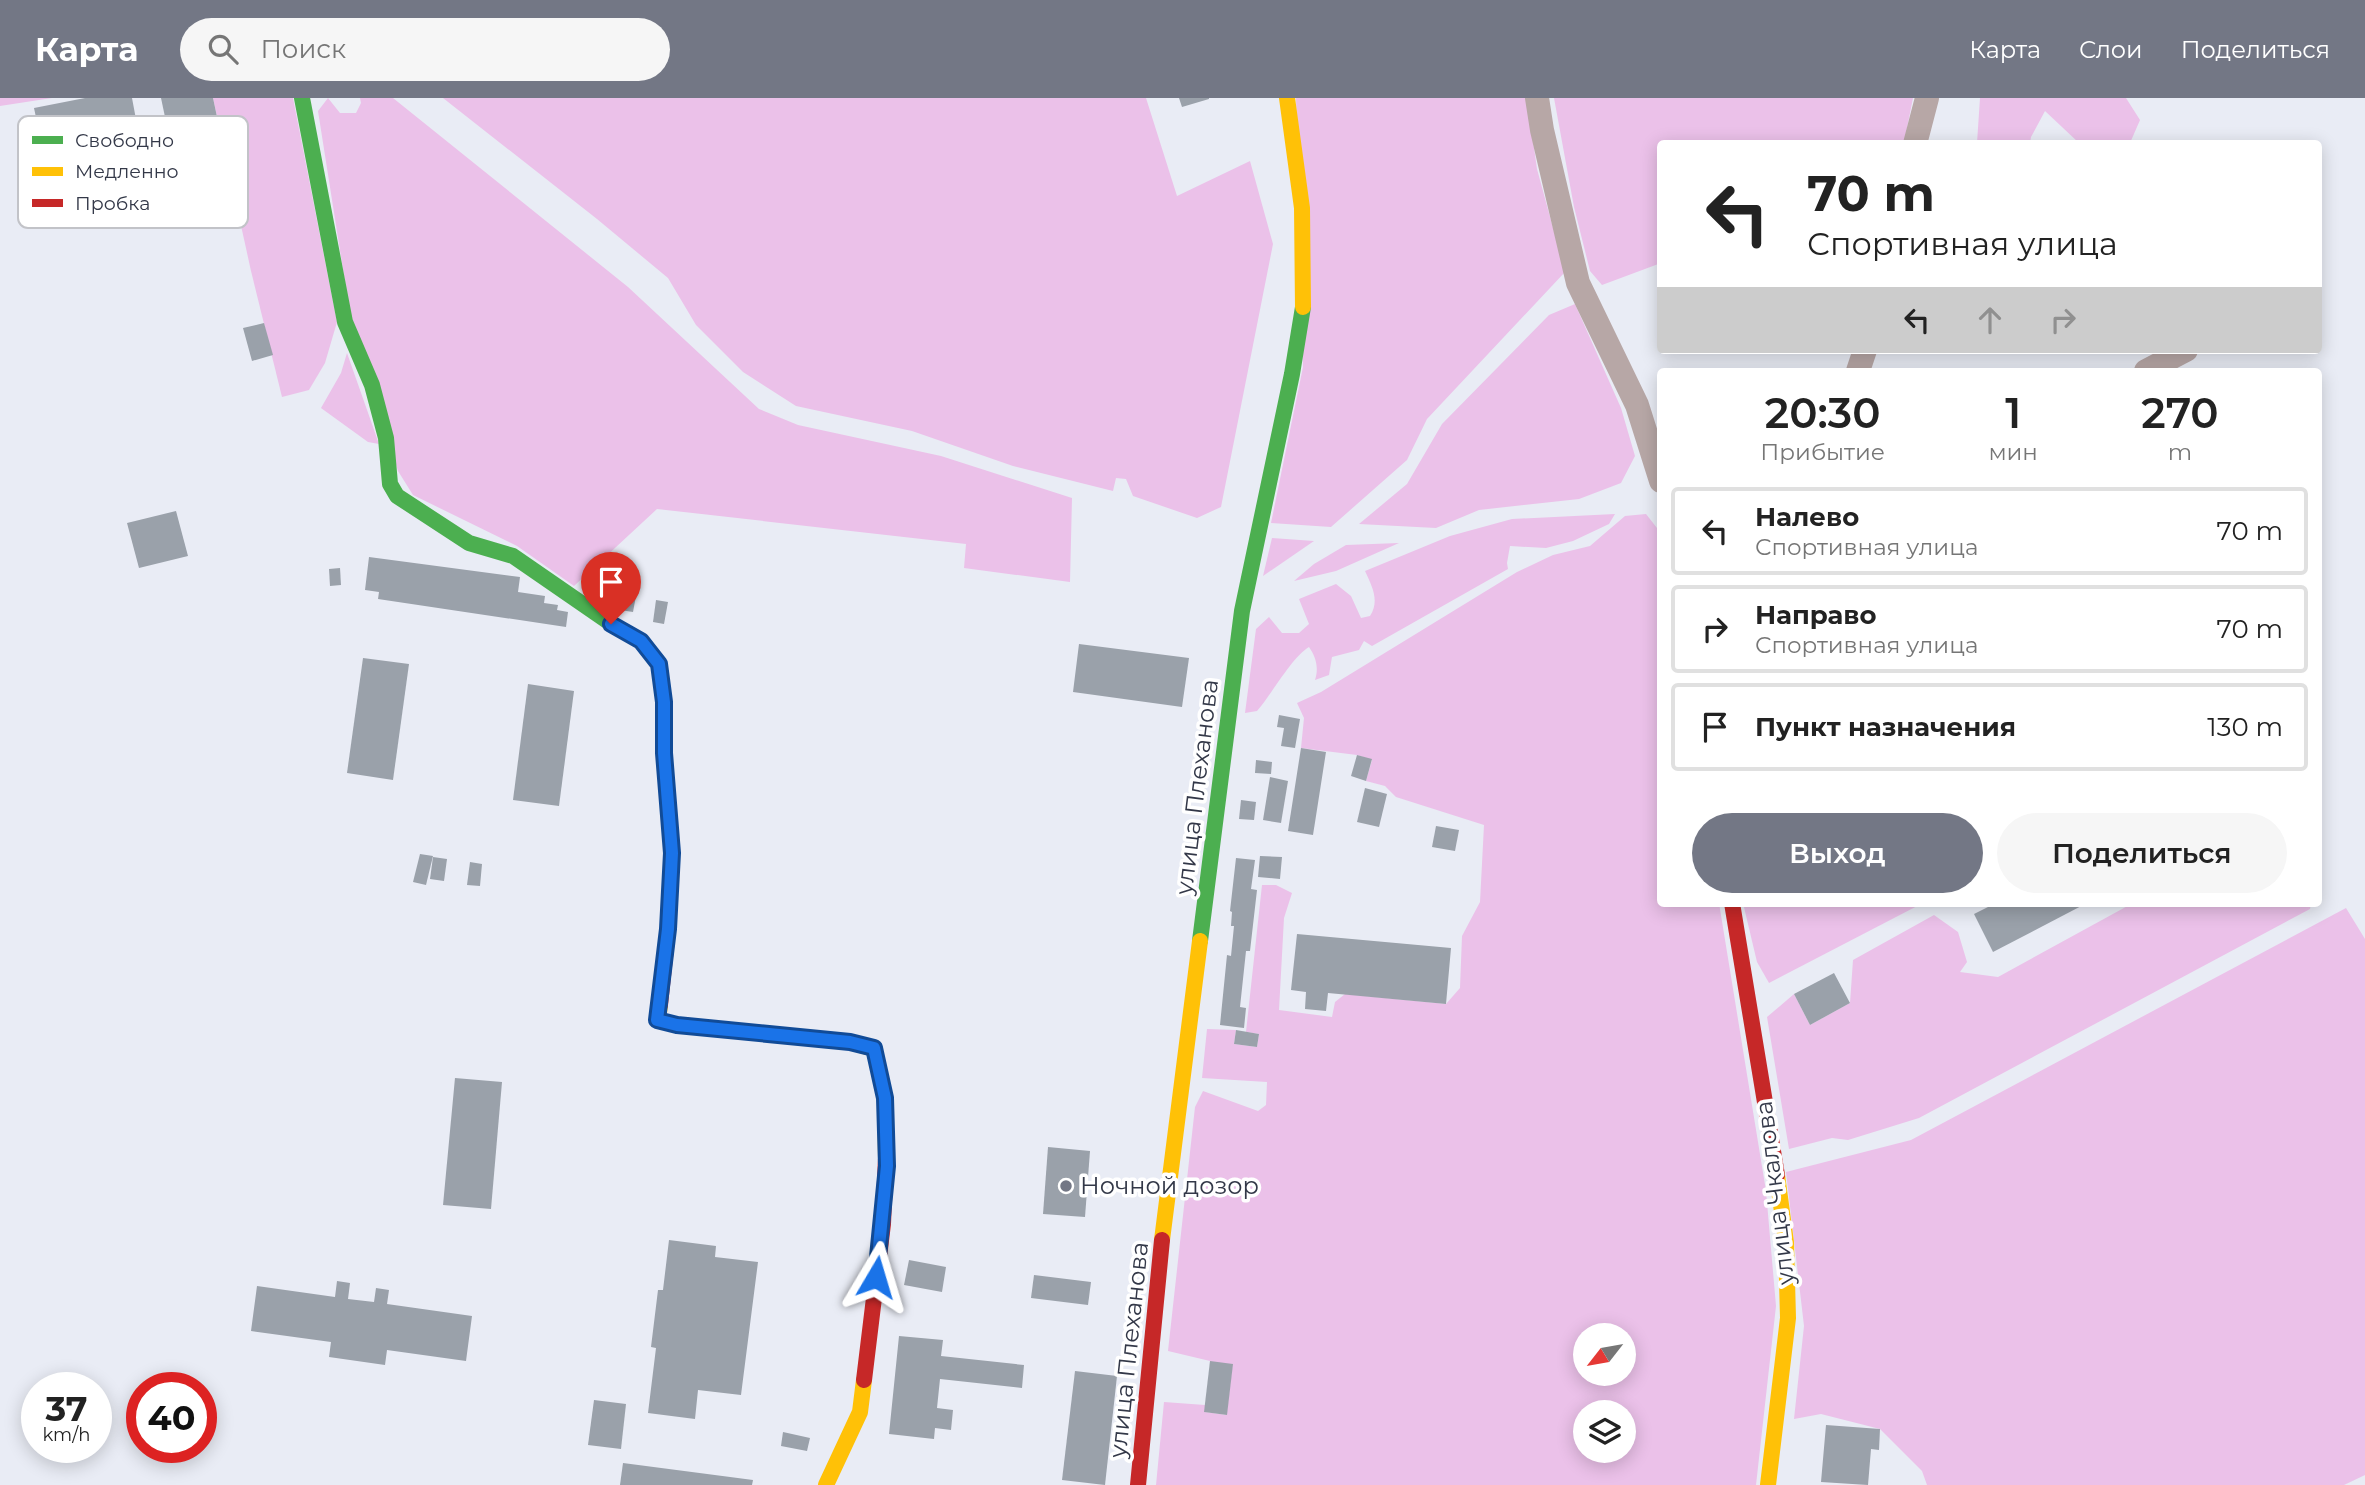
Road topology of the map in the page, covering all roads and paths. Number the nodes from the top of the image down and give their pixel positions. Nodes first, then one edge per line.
1 (302, 98) edge
2 (1287, 98) edge
3 (1537, 98) edge
4 (1927, 98) edge
5 (1916, 140) edge
6 (2178, 354) edge
7 (2152, 368) edge
8 (1657, 468) edge
9 (1733, 907) edge
10 (825, 1485) edge
11 (1138, 1485) edge
12 (1768, 1485) edge

1 - 10 street
2 - 11 street, улица Плеханова
3 - 8 street
4 - 5 street
6 - 7 street
9 - 12 street, улица Чкалова

